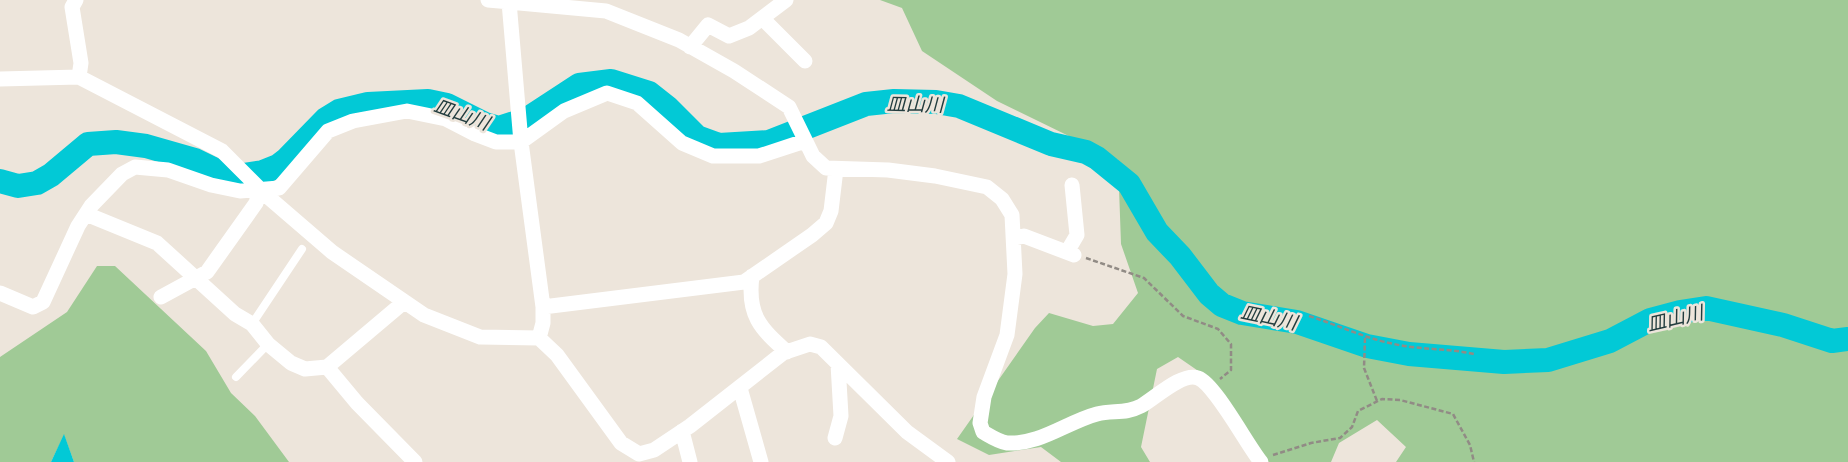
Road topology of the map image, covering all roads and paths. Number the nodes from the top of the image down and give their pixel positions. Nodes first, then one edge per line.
1 (76, 0) edge
2 (488, 0) edge
3 (786, 0) edge
4 (509, 2) junction
5 (762, 18) junction
6 (690, 47) junction
7 (805, 61) dead end
8 (79, 77) junction
9 (0, 79) edge
10 (805, 141) junction
11 (521, 142) junction
12 (836, 169) junction
13 (1072, 185) dead end
14 (260, 189) junction
15 (86, 214) junction
16 (1015, 238) junction
17 (302, 249) dead end
18 (1071, 254) junction
19 (752, 276) junction
20 (196, 280) junction
21 (0, 293) edge
22 (161, 297) dead end
23 (404, 302) junction
24 (543, 307) junction
25 (1309, 316) dead end
26 (252, 324) junction
27 (539, 338) junction
28 (1365, 338) junction
29 (268, 344) junction
30 (787, 352) junction
31 (1474, 354) dead end
32 (838, 364) junction
33 (327, 367) junction
34 (236, 377) dead end
35 (1207, 386) junction
36 (740, 388) junction
37 (1377, 401) junction
38 (682, 431) junction
39 (835, 438) dead end
40 (629, 456) edge
41 (1264, 460) edge
42 (415, 462) edge
43 (690, 462) edge
44 (761, 462) edge
45 (948, 462) edge
46 (1474, 462) edge

1 - 8 street
2 - 4 street
3 - 5 street
4 - 6 street
4 - 11 street
5 - 6 street
5 - 7 street
6 - 10 street
8 - 9 street
8 - 14 street
10 - 11 street
10 - 12 street
11 - 14 street
11 - 24 street
12 - 16 street
12 - 19 street
13 - 18 street
14 - 15 street
14 - 20 street
14 - 23 street
15 - 20 street
15 - 21 street
16 - 18 street
16 - 35 street
17 - 26 lane
18 - 35 path
19 - 24 street
19 - 30 street
20 - 22 street
20 - 26 street
23 - 27 street
23 - 33 street
24 - 27 street
25 - 28 path
26 - 29 street
27 - 40 street
28 - 31 path
28 - 37 path
29 - 33 street
29 - 34 lane
30 - 32 street
30 - 36 street
32 - 39 street
32 - 45 street
33 - 42 street
35 - 41 street
36 - 38 street
36 - 44 street
37 - 41 path
37 - 46 path
38 - 40 street
38 - 43 street

